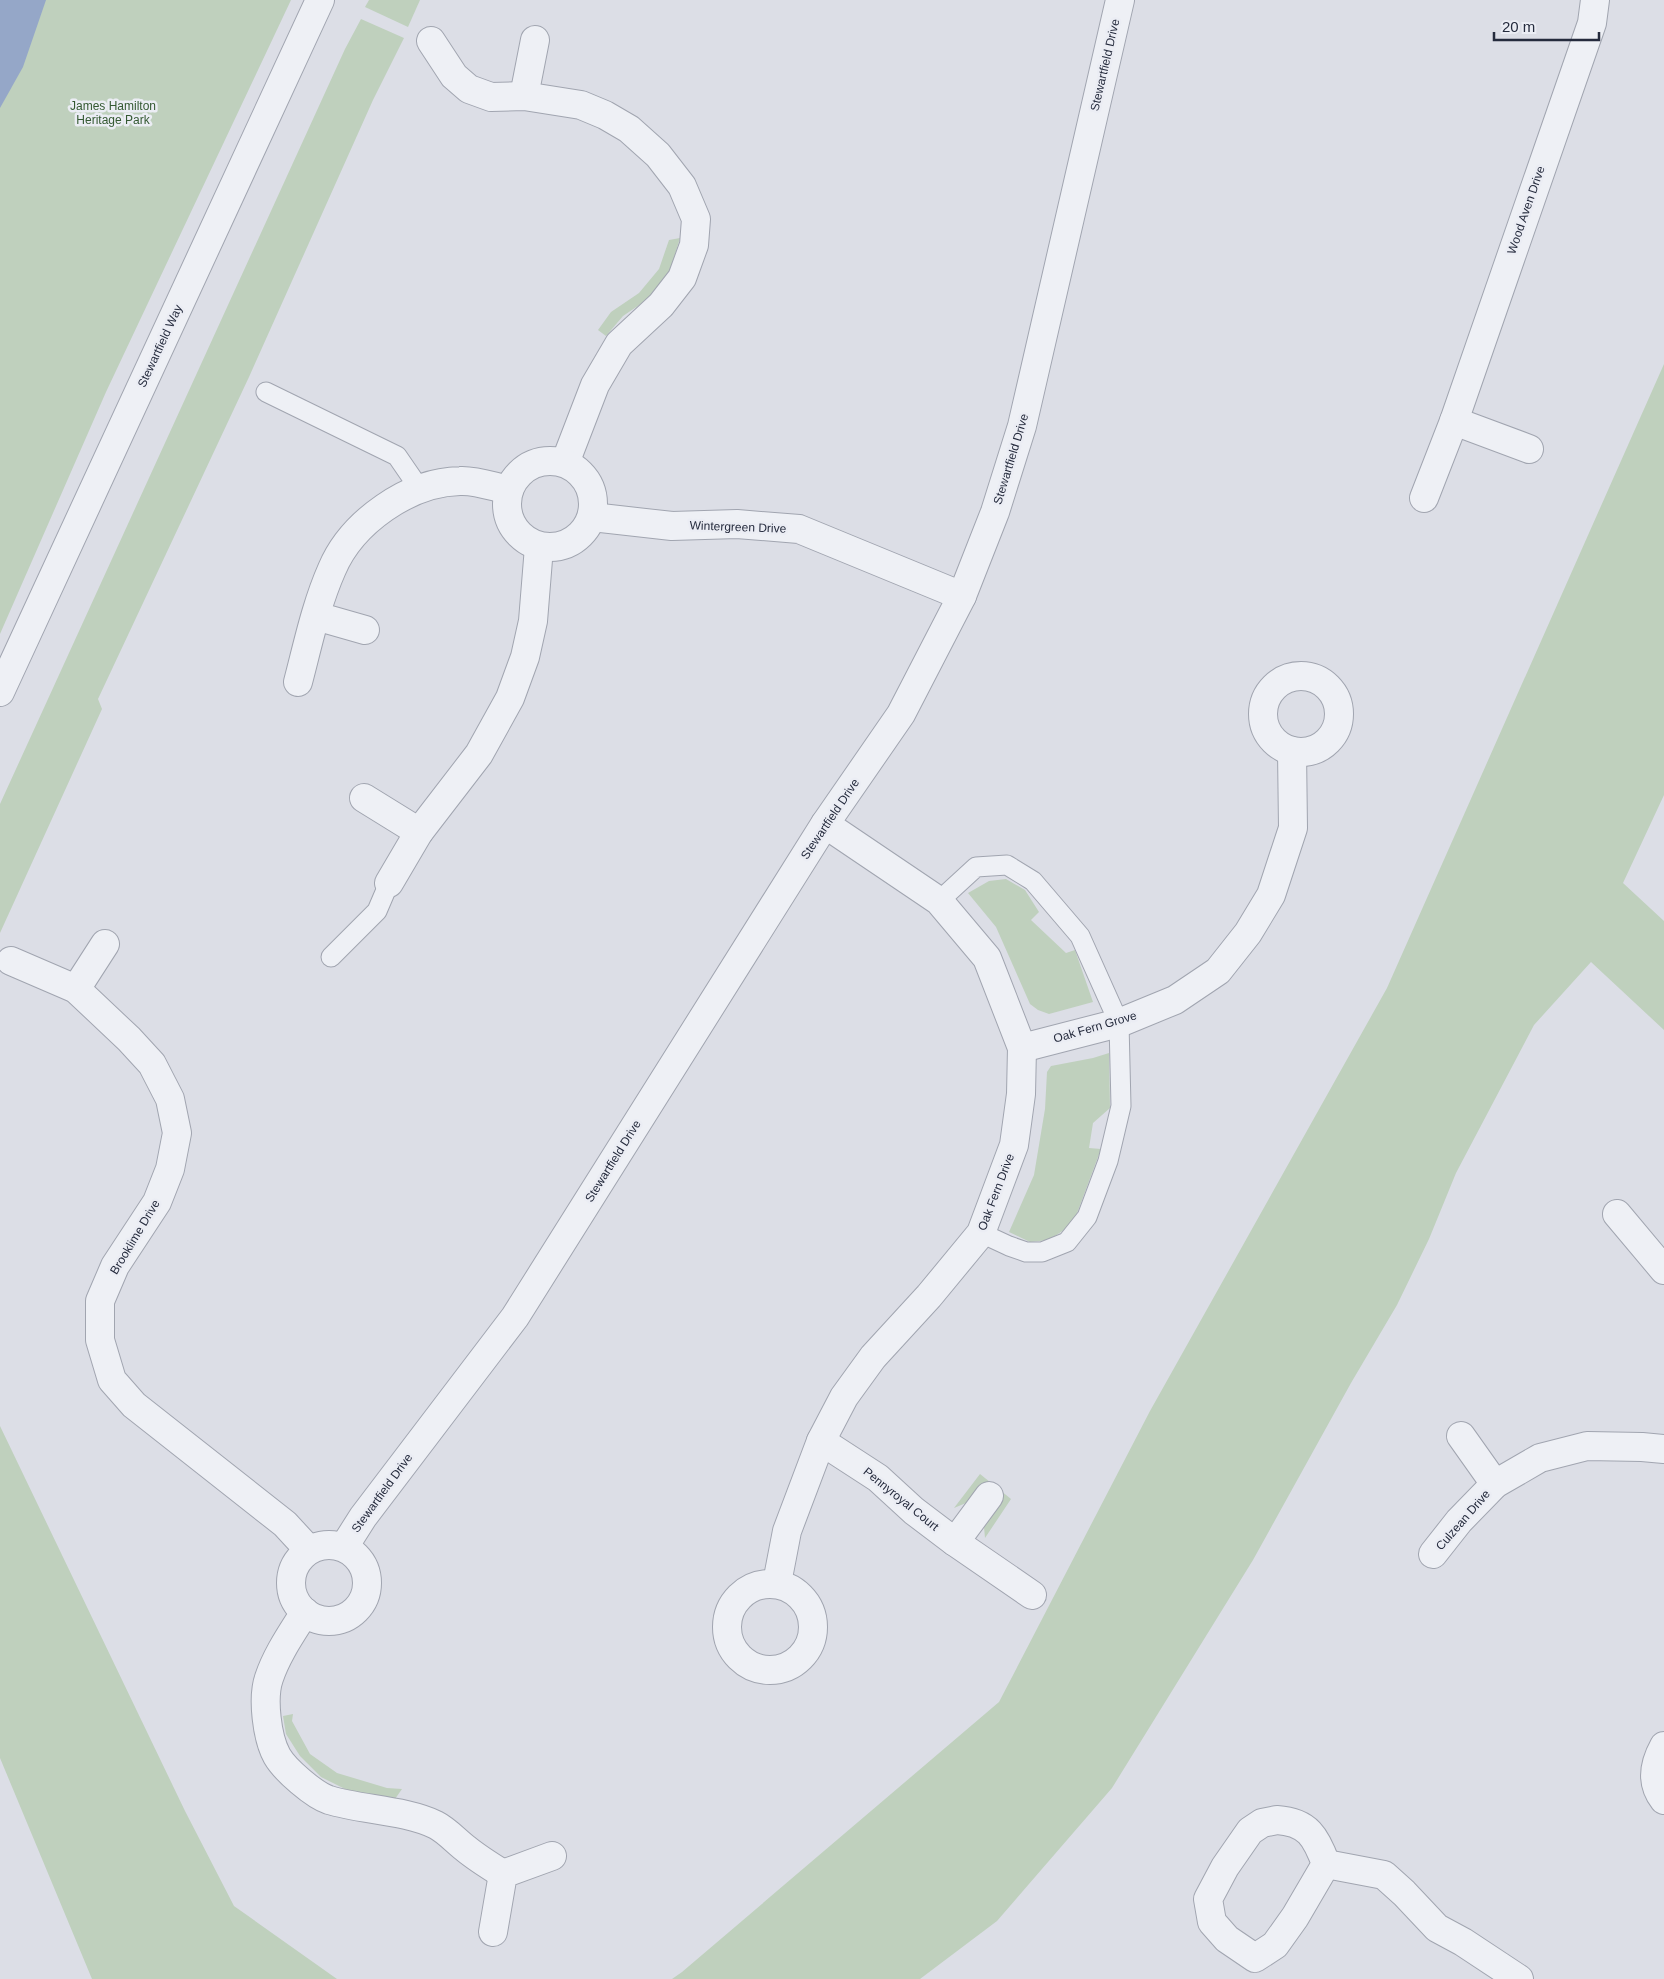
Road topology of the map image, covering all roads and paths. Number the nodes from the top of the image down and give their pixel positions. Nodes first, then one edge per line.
1 (320, 0) edge
2 (1120, 0) edge
3 (1595, 0) edge
4 (535, 40) dead end
5 (431, 41) dead end
6 (524, 96) junction
7 (266, 392) dead end
8 (1454, 420) junction
9 (1528, 449) dead end
10 (565, 463) junction
11 (419, 488) junction
12 (509, 490) junction
13 (1424, 498) dead end
14 (592, 517) junction
15 (539, 547) junction
16 (962, 596) junction
17 (316, 616) junction
18 (365, 630) dead end
19 (298, 682) dead end
20 (0, 692) edge
21 (1292, 751) dead end
22 (364, 798) dead end
23 (825, 824) junction
24 (419, 832) junction
25 (389, 883) joint
26 (938, 901) junction
27 (105, 944) dead end
28 (331, 957) dead end
29 (11, 961) dead end
30 (76, 989) junction
31 (1119, 1023) junction
32 (1022, 1048) junction
33 (1617, 1214) dead end
34 (981, 1233) junction
35 (1664, 1270) edge
36 (1461, 1436) dead end
37 (821, 1442) junction
38 (1664, 1449) edge
39 (1495, 1484) junction
40 (989, 1496) dead end
41 (955, 1542) junction
42 (344, 1547) junction
43 (309, 1550) junction
44 (1434, 1554) dead end
45 (778, 1583) dead end
46 (1032, 1595) dead end
47 (305, 1612) junction
48 (1664, 1746) edge
49 (1664, 1800) edge
50 (552, 1856) dead end
51 (1326, 1864) junction
52 (503, 1874) junction
53 (494, 1932) dead end
54 (1254, 1969) edge
55 (1519, 1979) edge

1 - 20 street, Stewartfield Way
2 - 16 street, Stewartfield Drive
3 - 8 street, Wood Aven Drive
4 - 6 street
5 - 6 street
6 - 10 street
7 - 11 lane
8 - 9 street
8 - 13 street, Wood Aven Drive
10 - 12 street
10 - 14 street
11 - 12 street
11 - 17 street
12 - 15 street
14 - 15 street
14 - 16 street, Wintergreen Drive
15 - 24 street
16 - 23 street, Stewartfield Drive
17 - 18 street
17 - 19 street
21 - 31 street, Oak Fern Grove
22 - 24 street
23 - 26 street, Oak Fern Drive
23 - 42 street, Stewartfield Drive
24 - 25 street
25 - 28 lane
26 - 31 lane
26 - 32 street, Oak Fern Drive
27 - 30 street
29 - 30 street, Brooklime Drive
30 - 43 street, Brooklime Drive
31 - 32 street, Oak Fern Grove
31 - 34 lane
32 - 34 street, Oak Fern Drive
33 - 35 street
34 - 37 street, Oak Fern Drive
36 - 39 street
37 - 41 street, Pennyroyal Court
37 - 45 street, Oak Fern Drive
38 - 39 street, Culzean Drive
39 - 44 street, Culzean Drive
40 - 41 street
41 - 46 street, Pennyroyal Court
42 - 43 street
42 - 47 street
43 - 47 street
47 - 52 street
48 - 49 street
50 - 52 street
51 - 54 street
51 - 54 street
51 - 55 street
52 - 53 street

